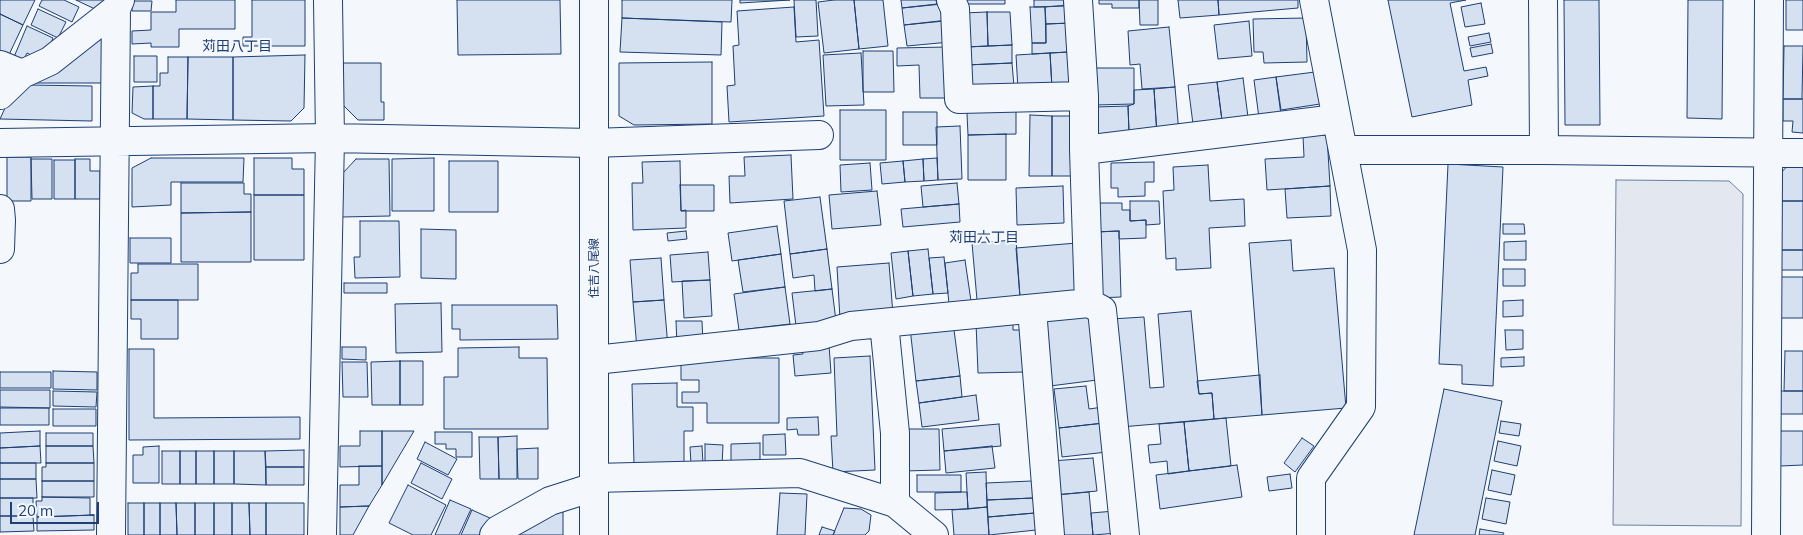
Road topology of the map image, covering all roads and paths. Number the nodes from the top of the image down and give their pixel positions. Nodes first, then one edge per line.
1 (328, 0) edge
2 (594, 0) edge
3 (951, 0) edge
4 (1078, 0) edge
5 (1314, 0) edge
6 (1543, 0) edge
7 (1769, 0) edge
8 (118, 5) edge
9 (11, 69) edge
10 (0, 95) edge
11 (1084, 96) junction
12 (1336, 120) junction
13 (819, 135) dead end
14 (330, 138) junction
15 (115, 142) junction
16 (0, 143) edge
17 (593, 143) junction
18 (1084, 150) junction
19 (1343, 150) junction
20 (1544, 150) junction
21 (1768, 153) junction
22 (1803, 153) edge
23 (0, 209) edge
24 (0, 248) edge
25 (1089, 303) junction
26 (1032, 308) junction
27 (884, 323) junction
28 (595, 360) junction
29 (594, 482) junction
30 (896, 503) junction
31 (112, 535) edge
32 (322, 535) edge
33 (494, 535) edge
34 (594, 535) edge
35 (934, 535) edge
36 (1050, 535) edge
37 (1125, 535) edge
38 (1311, 535) edge
39 (1766, 535) edge

1 - 14 street
2 - 17 street, 住吉八尾線
3 - 11 street
4 - 11 street
5 - 12 street
6 - 20 street
7 - 21 street
8 - 9 street
8 - 15 street
9 - 10 street
11 - 18 street
12 - 18 street
12 - 19 street
13 - 17 street
14 - 15 street
14 - 17 street
14 - 32 street
15 - 16 street
15 - 31 street
17 - 28 street, 住吉八尾線
18 - 25 street
19 - 20 street
19 - 38 street
20 - 21 street
21 - 22 street
21 - 39 street
23 - 24 street
25 - 26 street
25 - 37 street
26 - 27 street
26 - 36 street
27 - 28 street
27 - 30 street
28 - 29 street, 住吉八尾線
29 - 30 street
29 - 33 street
29 - 34 street, 住吉八尾線
30 - 35 street

